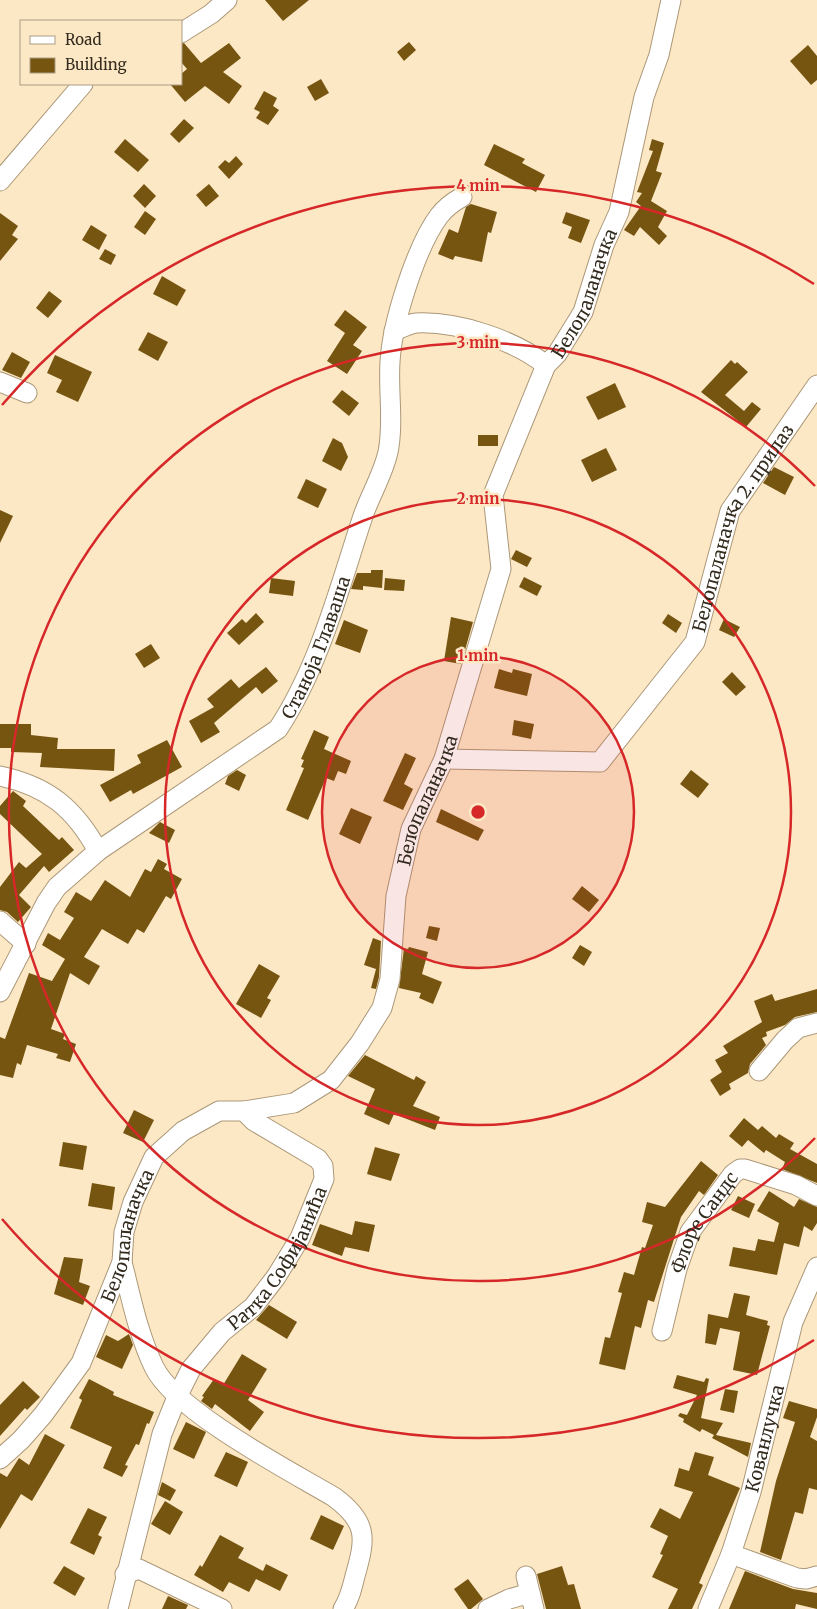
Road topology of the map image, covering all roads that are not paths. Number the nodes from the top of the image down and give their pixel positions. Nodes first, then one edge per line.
1 (227, 0) edge
2 (671, 0) edge
3 (182, 33) edge
4 (82, 85) edge
5 (0, 181) edge
6 (462, 197) dead end
7 (394, 331) junction
8 (546, 366) junction
9 (0, 382) edge
10 (817, 385) edge
11 (27, 393) dead end
12 (444, 759) junction
13 (0, 776) edge
14 (98, 851) junction
15 (0, 921) edge
16 (26, 944) junction
17 (0, 992) edge
18 (817, 1023) edge
19 (759, 1071) dead end
20 (244, 1111) junction
21 (817, 1196) edge
22 (122, 1262) junction
23 (817, 1267) edge
24 (662, 1331) dead end
25 (177, 1397) junction
26 (0, 1460) edge
27 (731, 1554) junction
28 (125, 1574) junction
29 (817, 1576) edge
30 (530, 1593) edge
31 (118, 1609) edge
32 (222, 1609) edge
33 (343, 1609) edge
34 (488, 1609) edge
35 (708, 1609) edge

1 - 3 street
2 - 8 street, Белопаланачка
4 - 5 street
6 - 7 street, Станоја Главаша
7 - 8 street
7 - 14 street, Станоја Главаша
8 - 12 street, Белопаланачка
9 - 11 street
10 - 12 street, Белопаланачка 2. прилаз
12 - 20 street, Белопаланачка
13 - 14 street
14 - 16 street, Станоја Главаша
15 - 16 street
16 - 17 street, Станоја Главаша
18 - 19 street
20 - 22 street, Белопаланачка
20 - 25 street, Ратка Софијанића
21 - 24 street, Флоре Сандс
22 - 25 street
22 - 26 street, Белопаланачка
23 - 27 street, Кованлучка
25 - 28 street, Ратка Софијанића
25 - 33 street
27 - 29 street
27 - 35 street, Кованлучка
28 - 31 street, Ратка Софијанића
28 - 32 street
30 - 34 street

